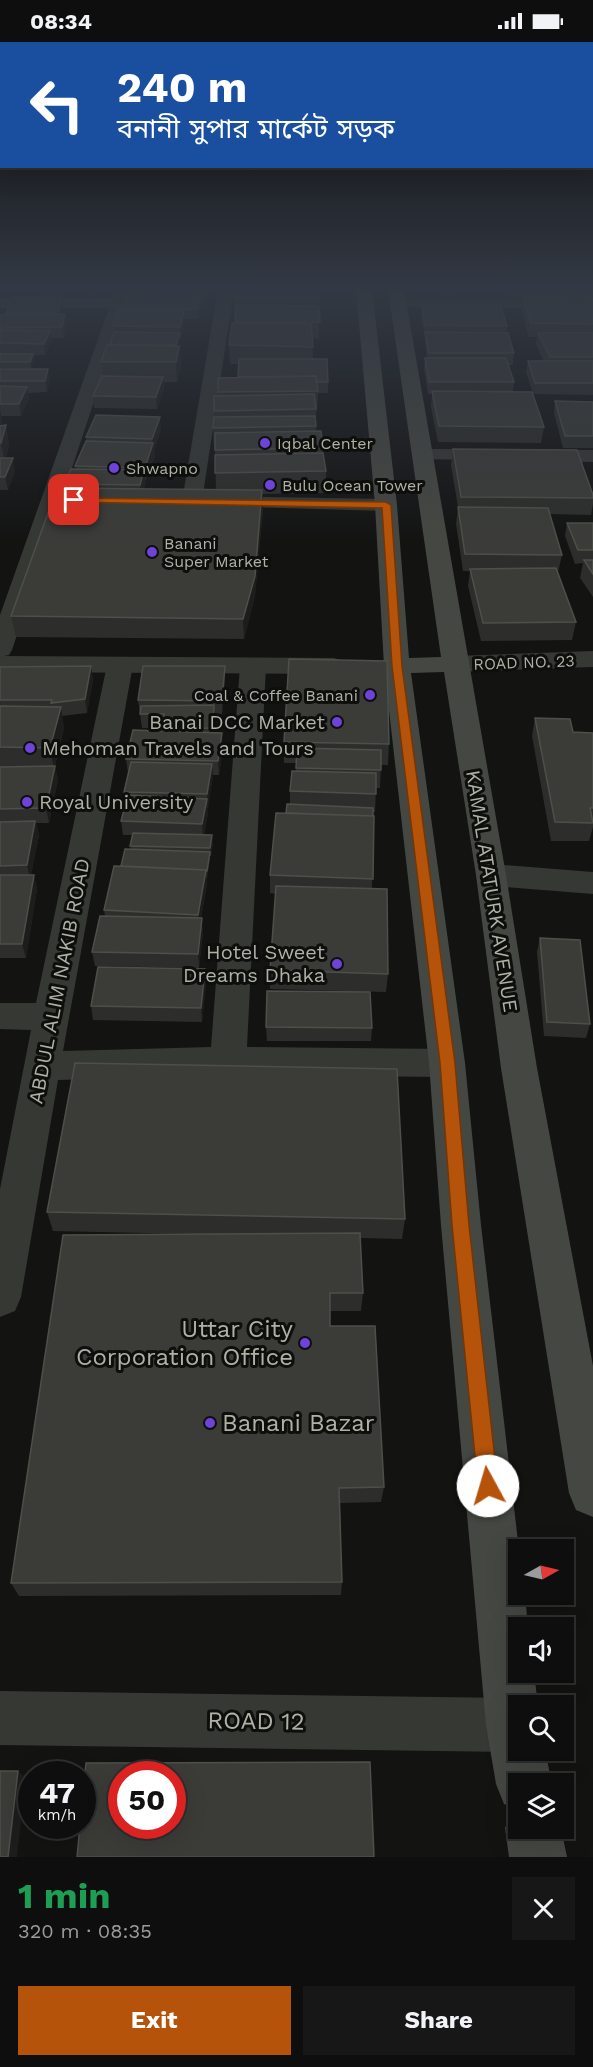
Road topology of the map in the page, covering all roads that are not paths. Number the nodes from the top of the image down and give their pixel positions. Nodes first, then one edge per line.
1 (94, 374) edge
2 (212, 374) edge
3 (373, 374) edge
4 (411, 374) edge
5 (424, 455) junction
6 (593, 456) edge
7 (51, 500) junction
8 (74, 500) edge
9 (168, 501) edge
10 (192, 501) junction
11 (386, 505) junction
12 (0, 650) edge
13 (593, 659) edge
14 (0, 664) edge
15 (455, 664) junction
16 (120, 665) junction
17 (253, 666) junction
18 (377, 666) junction
19 (491, 875) junction
20 (593, 883) edge
21 (0, 1016) edge
22 (51, 1017) junction
23 (228, 1060) junction
24 (447, 1063) junction
25 (42, 1066) junction
26 (0, 1297) edge
27 (593, 1493) edge
28 (510, 1695) edge
29 (0, 1718) edge
30 (508, 1725) edge
31 (535, 1839) edge
32 (538, 1857) edge

1 - 7 street
2 - 10 street
3 - 11 main road
4 - 5 main road, KAMAL ATATURK AVENUE
5 - 6 street
5 - 15 main road, KAMAL ATATURK AVENUE
7 - 8 street
7 - 12 street
9 - 10 street
10 - 11 street
11 - 18 main road
13 - 15 street, ROAD NO. 23
14 - 16 street
15 - 18 main road
15 - 19 main road, KAMAL ATATURK AVENUE
16 - 17 street
16 - 22 street, ABDUL ALIM NAKIB ROAD
17 - 18 street
17 - 23 street
18 - 24 main road
19 - 20 street
19 - 27 main road, KAMAL ATATURK AVENUE
21 - 22 street
22 - 25 street, ABDUL ALIM NAKIB ROAD
23 - 24 street
23 - 25 street
24 - 28 main road
25 - 26 street, ABDUL ALIM NAKIB ROAD
29 - 30 street, ROAD 12
31 - 32 main road

